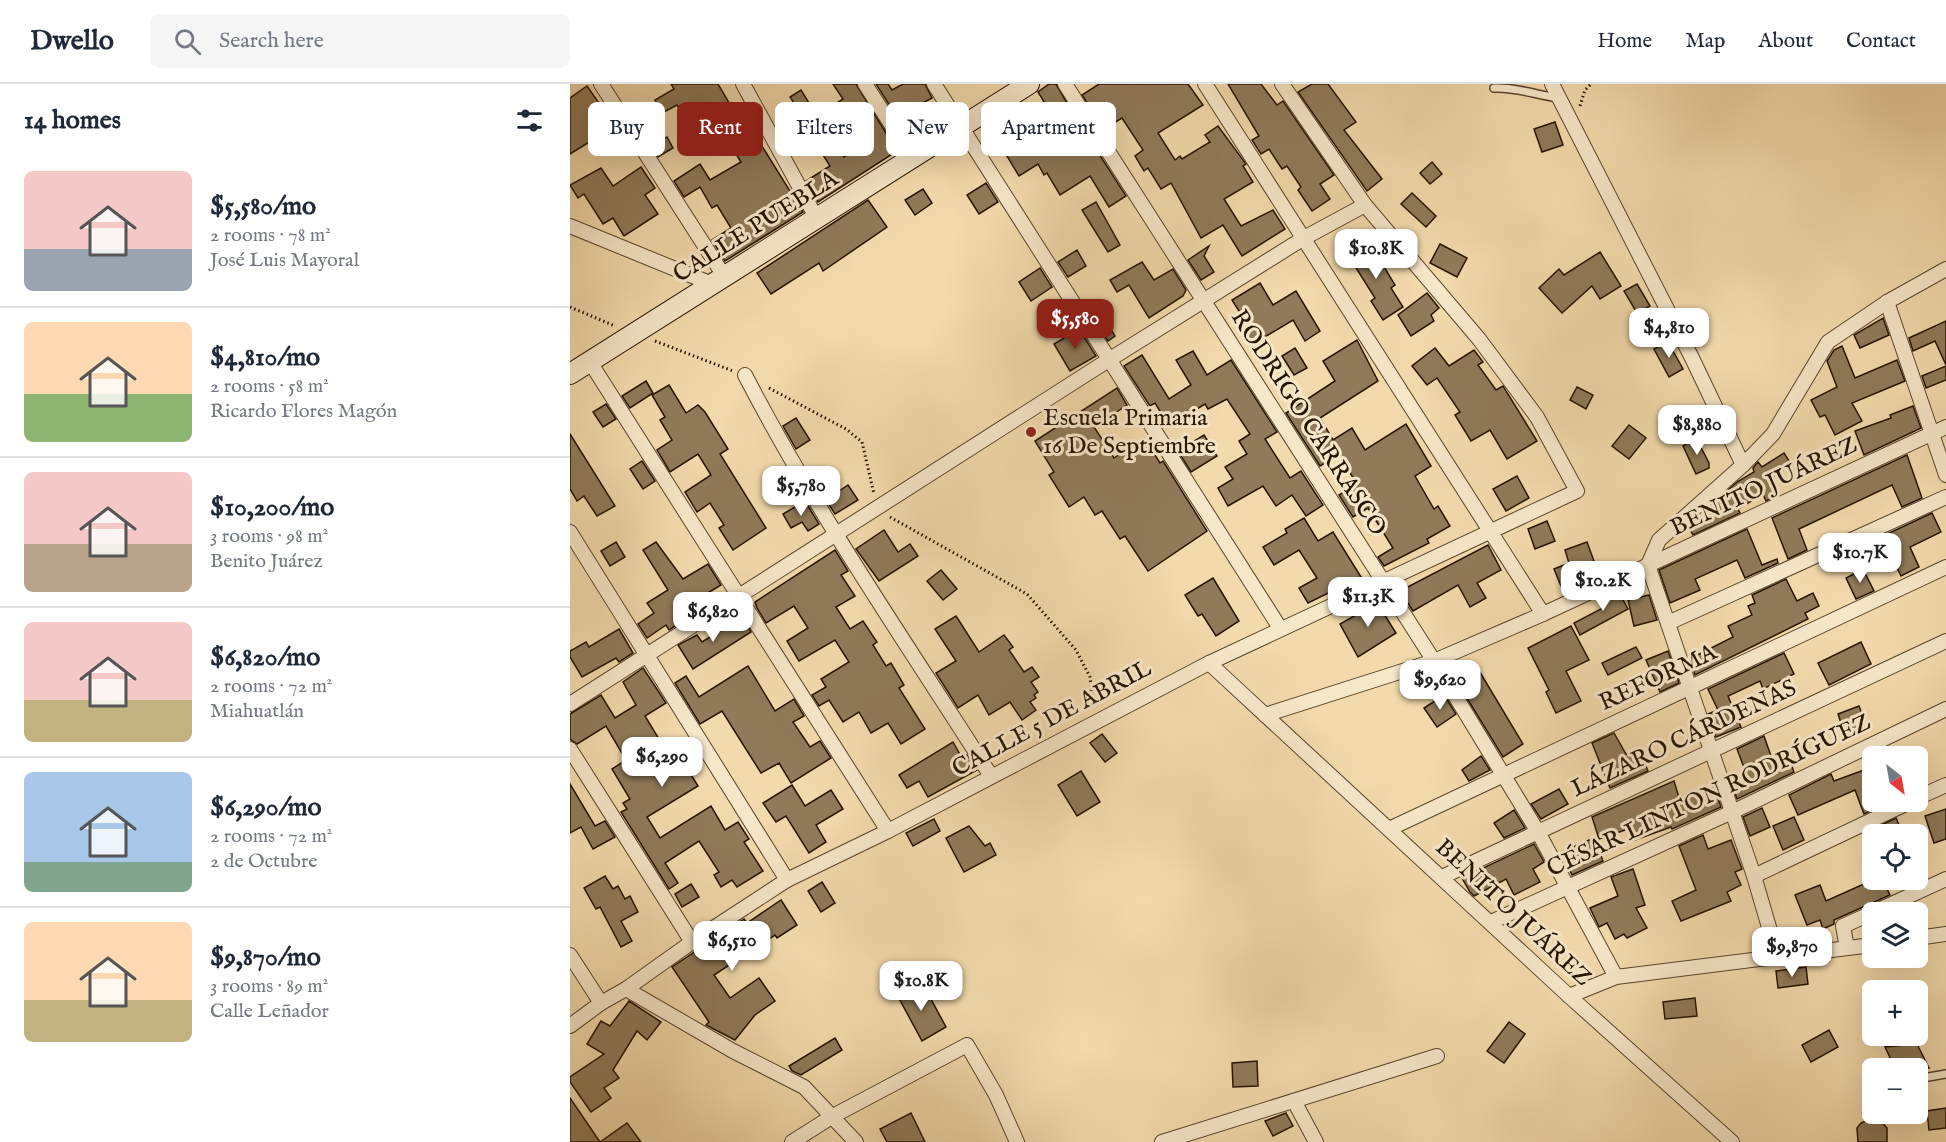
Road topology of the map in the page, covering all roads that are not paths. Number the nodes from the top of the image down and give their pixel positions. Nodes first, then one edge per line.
1 (601, 84) edge
2 (743, 84) edge
3 (865, 84) edge
4 (934, 84) edge
5 (1029, 84) edge
6 (1065, 84) edge
7 (1205, 84) edge
8 (1282, 84) edge
9 (1552, 84) edge
10 (1494, 88) dead end
11 (1558, 98) junction
12 (945, 102) edge
13 (969, 121) edge
14 (969, 141) edge
15 (912, 157) joint
16 (1365, 205) junction
17 (817, 219) junction
18 (570, 226) edge
19 (1304, 238) junction
20 (1946, 269) edge
21 (718, 280) junction
22 (1203, 300) junction
23 (1887, 302) junction
24 (1107, 360) junction
25 (590, 362) junction
26 (570, 374) edge
27 (745, 375) dead end
28 (1946, 427) edge
29 (1932, 434) junction
30 (1743, 465) junction
31 (1946, 475) edge
32 (1946, 497) edge
33 (1491, 530) junction
34 (570, 532) edge
35 (837, 535) junction
36 (1648, 565) junction
37 (1946, 567) edge
38 (1384, 582) junction
39 (739, 598) junction
40 (1543, 614) junction
41 (1668, 623) junction
42 (1280, 628) junction
43 (1946, 641) edge
44 (647, 656) junction
45 (1434, 661) junction
46 (1209, 663) junction
47 (1690, 688) junction
48 (570, 704) edge
49 (1946, 709) edge
50 (1265, 715) junction
51 (570, 749) edge
52 (1711, 751) junction
53 (1503, 775) junction
54 (991, 776) junction
55 (1946, 785) edge
56 (1928, 793) edge
57 (1732, 812) junction
58 (1889, 812) edge
59 (1389, 829) junction
60 (888, 831) junction
61 (1538, 832) junction
62 (1754, 876) junction
63 (1442, 877) junction
64 (1946, 879) edge
65 (787, 880) junction
66 (1570, 886) junction
67 (1897, 902) edge
68 (1862, 918) edge
69 (1491, 922) junction
70 (1946, 934) edge
71 (1928, 936) edge
72 (692, 942) junction
73 (1862, 946) edge
74 (1847, 948) junction
75 (570, 955) edge
76 (1778, 958) junction
77 (1616, 976) junction
78 (626, 989) junction
79 (1569, 996) junction
80 (600, 1003) junction
81 (570, 1026) edge
82 (1437, 1056) dead end
83 (1946, 1074) edge
84 (1928, 1077) edge
85 (1294, 1101) junction
86 (833, 1116) junction
87 (792, 1142) edge
88 (856, 1142) edge
89 (1017, 1142) edge
90 (1162, 1142) edge
91 (1316, 1142) edge
92 (1732, 1142) edge

1 - 21 street
2 - 17 street
3 - 15 street
4 - 12 street
5 - 13 street, CALLE PUEBLA
6 - 22 street, RODRIGO CARRASCO
7 - 19 street
8 - 16 street
9 - 11 street
10 - 11 lane
11 - 30 street
14 - 24 street
15 - 17 street, CALLE PUEBLA
16 - 19 street
16 - 33 street, CALLE 5 DE ABRIL
17 - 21 street, CALLE PUEBLA
18 - 21 street
19 - 22 street
19 - 33 street
20 - 23 street
21 - 25 street, CALLE PUEBLA
22 - 24 street
22 - 38 street, RODRIGO CARRASCO
23 - 29 street
23 - 30 street
24 - 35 street
24 - 42 street
25 - 26 street, CALLE PUEBLA
25 - 39 street
27 - 35 street
28 - 29 street, BENITO JUÁREZ
29 - 31 street
29 - 36 street, BENITO JUÁREZ
30 - 36 street
32 - 41 street
33 - 38 street, CALLE 5 DE ABRIL
33 - 40 street
34 - 44 street
35 - 39 street
35 - 54 street
36 - 40 street, BENITO JUÁREZ
36 - 41 street
37 - 47 street, REFORMA
38 - 42 street, CALLE 5 DE ABRIL
38 - 45 street, RODRIGO CARRASCO
39 - 44 street
39 - 60 street
40 - 45 street, BENITO JUÁREZ
41 - 47 street
42 - 46 street, CALLE 5 DE ABRIL
43 - 52 street, LÁZARO CÁRDENAS
44 - 48 street
44 - 65 street
45 - 50 street, BENITO JUÁREZ
45 - 53 street, RODRIGO CARRASCO
46 - 50 street, BENITO JUÁREZ
46 - 54 street, CALLE 5 DE ABRIL
47 - 52 street
47 - 53 street, REFORMA
49 - 57 street, CÉSAR LINTON RODRÍGUEZ
50 - 59 street, BENITO JUÁREZ
51 - 72 street
52 - 57 street
52 - 61 street, LÁZARO CÁRDENAS
53 - 59 street, REFORMA
53 - 61 street, RODRIGO CARRASCO
54 - 60 street, CALLE 5 DE ABRIL
55 - 56 street
57 - 62 street
57 - 66 street, CÉSAR LINTON RODRÍGUEZ
58 - 62 street
59 - 63 street, BENITO JUÁREZ
60 - 65 street, CALLE 5 DE ABRIL
61 - 63 street, LÁZARO CÁRDENAS
61 - 66 street, RODRIGO CARRASCO
62 - 76 street
63 - 69 street, BENITO JUÁREZ
64 - 67 street
65 - 72 street, CALLE 5 DE ABRIL
66 - 69 street, CÉSAR LINTON RODRÍGUEZ
66 - 77 street, RODRIGO CARRASCO
68 - 74 street
69 - 79 street, BENITO JUÁREZ
70 - 71 street
72 - 78 street, CALLE 5 DE ABRIL
73 - 74 street
74 - 76 street
75 - 80 street
76 - 77 street
77 - 79 street
78 - 80 street, CALLE 5 DE ABRIL
78 - 86 street
79 - 92 street, BENITO JUÁREZ
80 - 81 street, CALLE 5 DE ABRIL
82 - 85 street
83 - 84 lane
85 - 90 street
85 - 91 street
86 - 87 street
86 - 88 street
86 - 89 street

